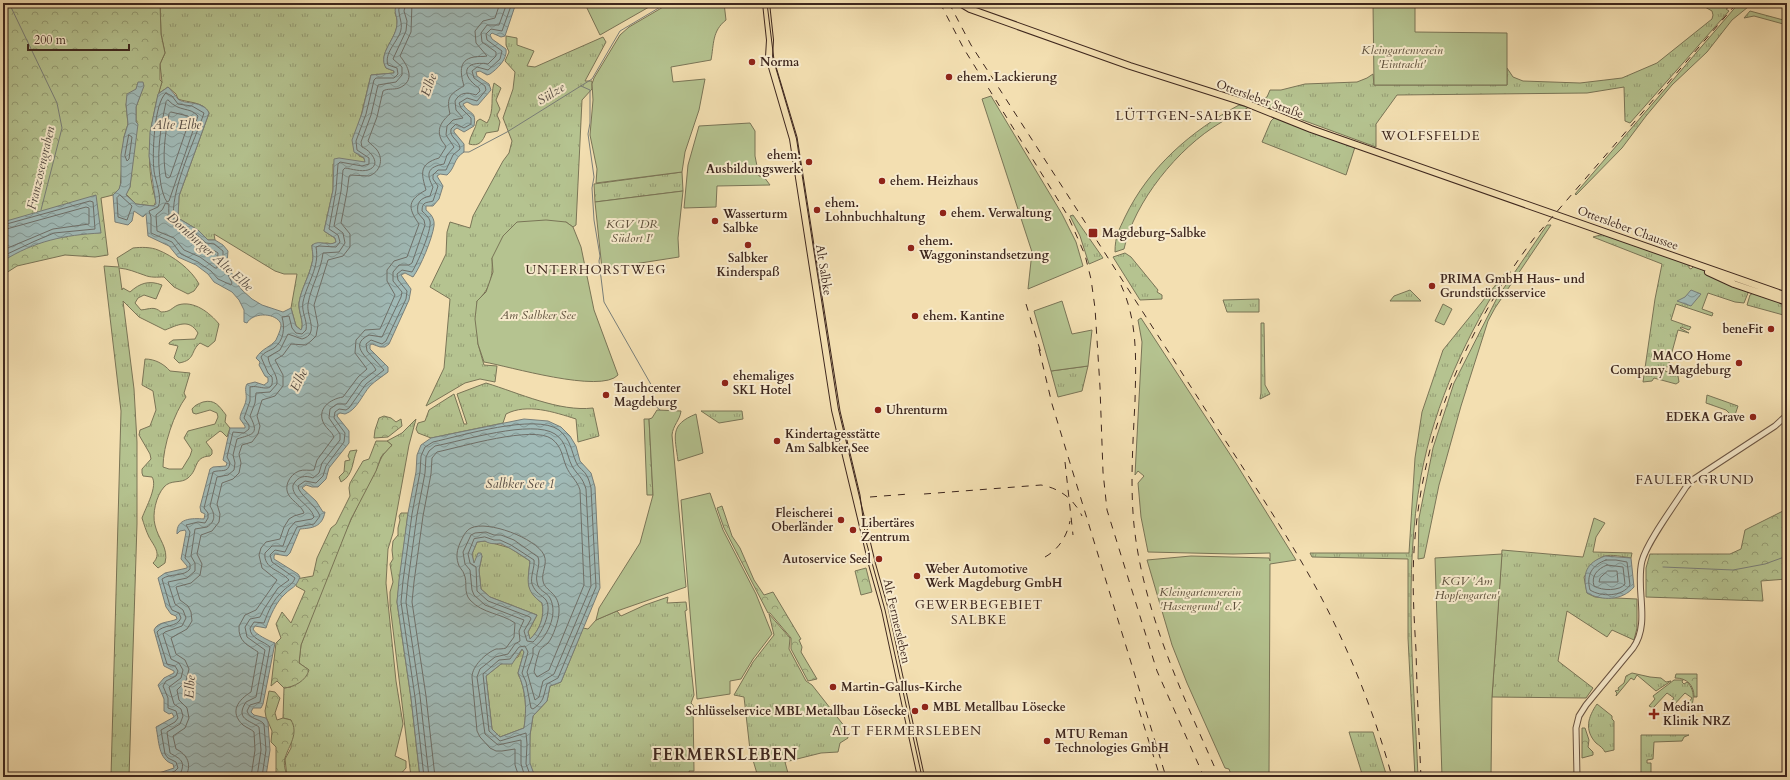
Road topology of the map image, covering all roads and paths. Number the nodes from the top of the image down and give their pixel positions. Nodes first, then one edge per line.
1 (766, 3) edge
2 (960, 3) edge
3 (1554, 214) joint
4 (1695, 264) junction
5 (1787, 296) edge
6 (1787, 302) edge
7 (1787, 415) edge
8 (866, 541) joint
9 (921, 777) edge
10 (1577, 777) edge

1 - 8 main road, Alt Salbke
2 - 3 main road, Ottersleber Straße
3 - 4 main road, Ottersleber Chaussee
4 - 5 main road, Ottersleber Chaussee
4 - 6 main road, Ottersleber Chaussee
7 - 10 street
8 - 9 main road, Alt Fermersleben

